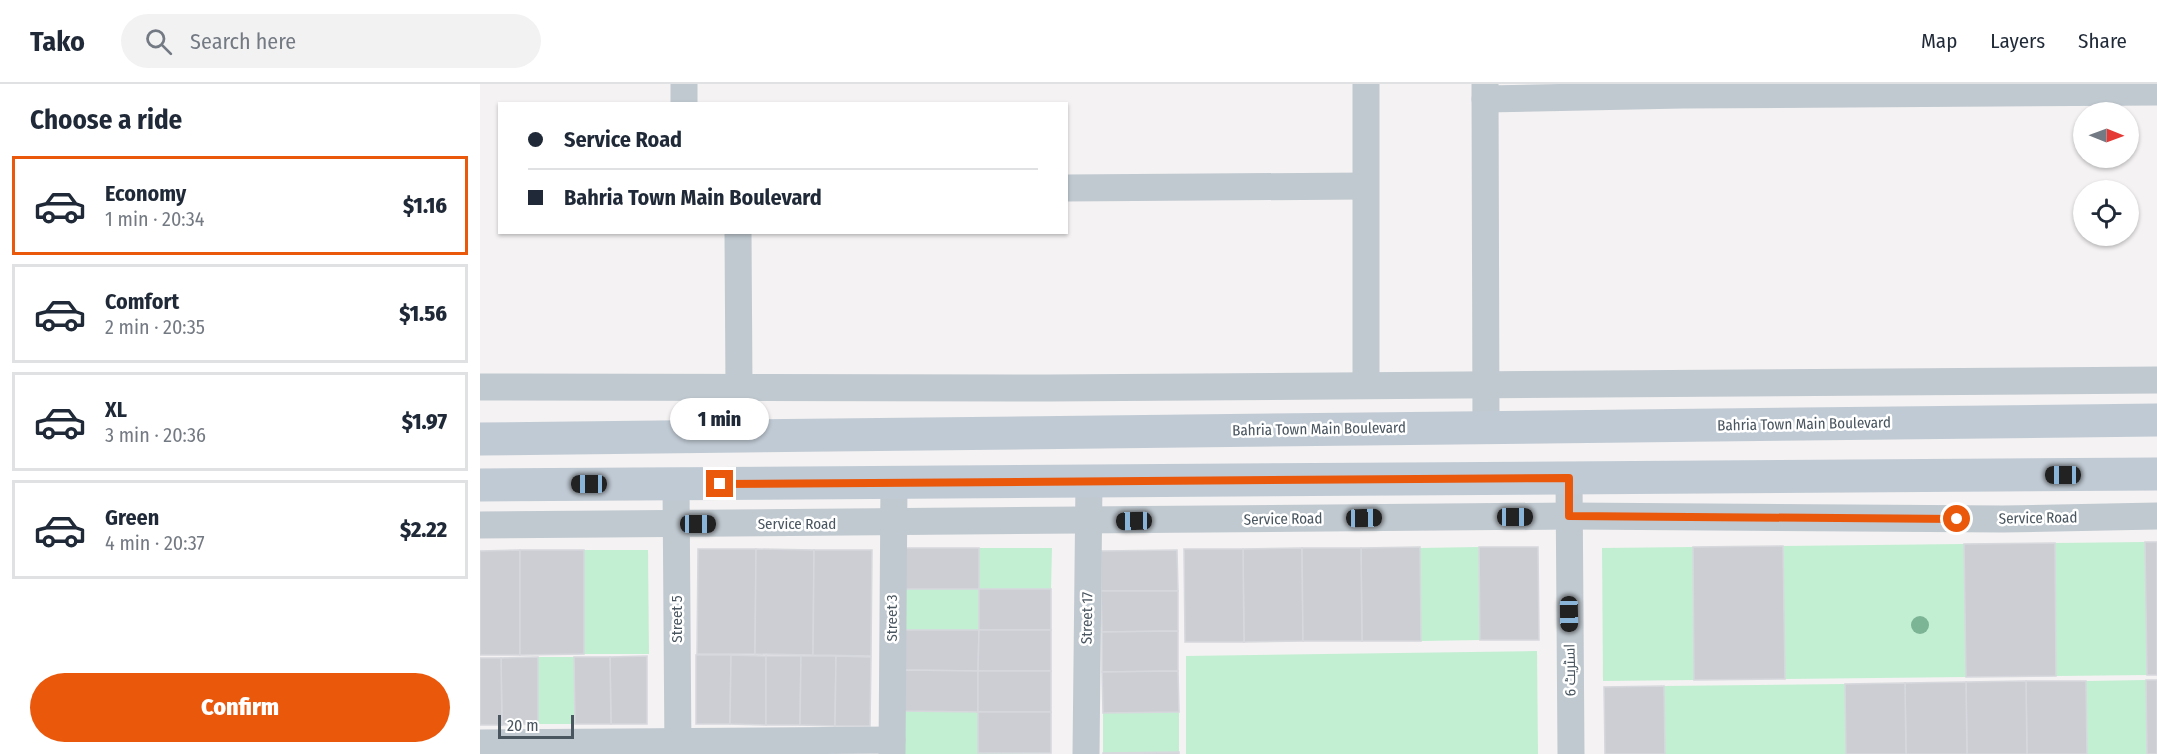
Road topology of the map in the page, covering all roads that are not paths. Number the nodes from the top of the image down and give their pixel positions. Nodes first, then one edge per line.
1 (684, 84) edge
2 (1366, 84) edge
3 (2084, 88) edge
4 (1683, 89) edge
5 (1485, 92) edge
6 (2157, 92) edge
7 (684, 102) edge
8 (1365, 186) junction
9 (1068, 188) edge
10 (738, 234) edge
11 (2157, 380) edge
12 (1366, 385) junction
13 (1486, 386) junction
14 (480, 387) edge
15 (739, 389) junction
16 (2157, 420) edge
17 (1486, 428) junction
18 (480, 438) edge
19 (2157, 474) edge
20 (1569, 478) junction
21 (1089, 481) junction
22 (894, 482) junction
23 (676, 484) junction
24 (480, 485) edge
25 (1569, 516) junction
26 (2157, 516) edge
27 (1089, 521) junction
28 (893, 523) junction
29 (677, 524) junction
30 (480, 525) edge
31 (480, 743) edge
32 (892, 747) edge
33 (678, 748) edge
34 (1086, 754) edge
35 (1571, 754) edge

1 - 7 street
2 - 8 street
3 - 4 street
3 - 6 street
4 - 5 street
5 - 13 street
8 - 9 street
8 - 12 street
10 - 15 street
11 - 13 street
12 - 13 street
12 - 15 street
13 - 17 street
14 - 15 street
16 - 17 main road, Bahria Town Main Boulevard
17 - 18 main road, Bahria Town Main Boulevard
19 - 20 main road
20 - 21 main road
20 - 25 street, اسٹریٹ 6
21 - 22 main road
21 - 27 street, Street 17
22 - 23 main road
22 - 28 street, Street 3
23 - 24 main road
23 - 29 street, Street 5
25 - 26 street, Service Road
25 - 27 street, Service Road
25 - 35 street, اسٹریٹ 6
27 - 28 street, Service Road
27 - 34 street, Street 17
28 - 29 street, Service Road
28 - 32 street, Street 3
29 - 30 street, Service Road
29 - 33 street, Street 5
31 - 33 street
32 - 33 street

